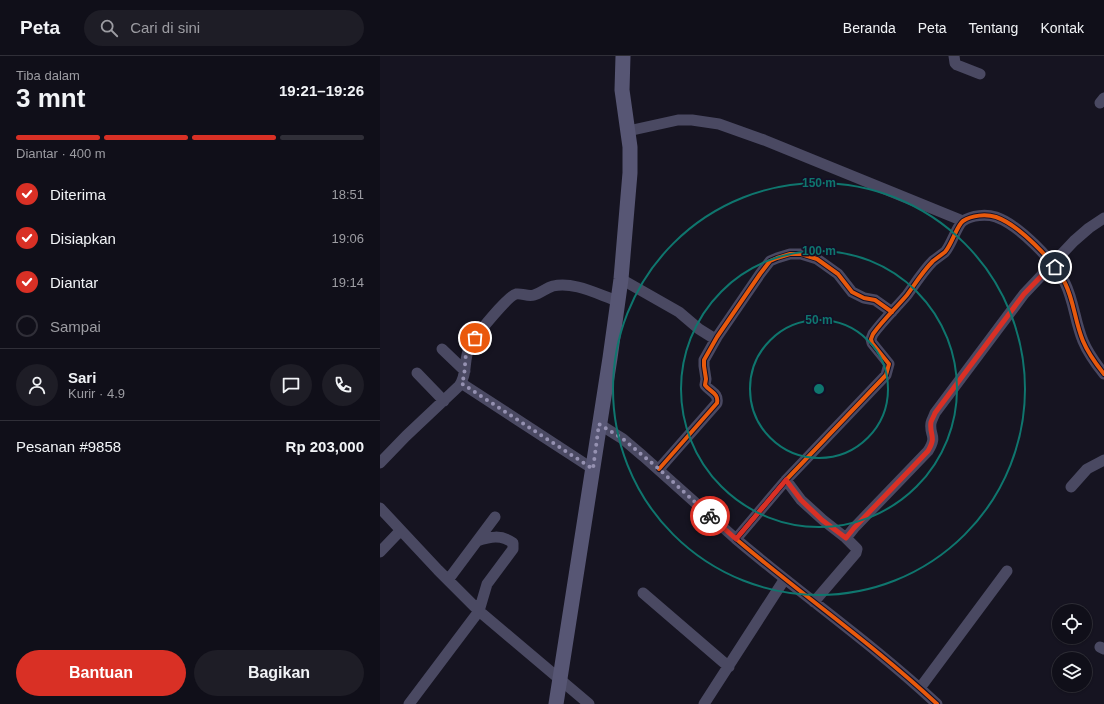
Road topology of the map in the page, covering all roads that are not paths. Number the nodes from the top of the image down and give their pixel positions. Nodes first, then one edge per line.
1 (623, 56) edge
2 (954, 56) edge
3 (980, 74) dead end
4 (628, 131) junction
5 (1104, 218) edge
6 (963, 221) junction
7 (1052, 265) junction
8 (620, 279) junction
9 (618, 301) junction
10 (892, 312) junction
11 (715, 339) junction
12 (442, 349) dead end
13 (465, 371) junction
14 (417, 373) dead end
15 (1104, 374) edge
16 (461, 383) junction
17 (444, 401) junction
18 (599, 424) junction
19 (1104, 460) edge
20 (380, 463) edge
21 (593, 469) junction
22 (659, 469) junction
23 (786, 480) junction
24 (1070, 487) dead end
25 (380, 508) edge
26 (495, 517) dead end
27 (400, 531) junction
28 (846, 538) junction
29 (736, 539) junction
30 (477, 541) junction
31 (380, 552) edge
32 (1007, 571) dead end
33 (448, 580) junction
34 (784, 580) junction
35 (643, 593) dead end
36 (814, 602) junction
37 (480, 611) junction
38 (729, 667) junction
39 (561, 679) junction
40 (920, 688) junction
41 (409, 704) edge
42 (556, 704) edge
43 (589, 704) edge
44 (704, 704) edge
45 (937, 704) edge

1 - 4 main road
2 - 3 street
4 - 6 street
4 - 8 main road
5 - 7 street
6 - 7 street
6 - 10 street
7 - 15 street
7 - 28 street
8 - 9 main road
8 - 11 street
9 - 13 street
9 - 18 main road
10 - 11 street
10 - 23 street
11 - 22 street
12 - 13 street
13 - 16 street
14 - 17 street
16 - 17 street
16 - 21 street
17 - 20 street
18 - 21 main road
18 - 22 street
19 - 24 street
21 - 39 main road
22 - 29 street
23 - 28 street
23 - 29 street
25 - 27 street
26 - 30 street
27 - 31 street
27 - 33 street
28 - 36 street
29 - 34 street
30 - 33 street
30 - 37 street
32 - 40 street
33 - 37 street
34 - 36 street
34 - 38 street
35 - 38 street
36 - 40 street
37 - 39 street
37 - 41 street
38 - 44 street
39 - 42 main road
39 - 43 street
40 - 45 street

